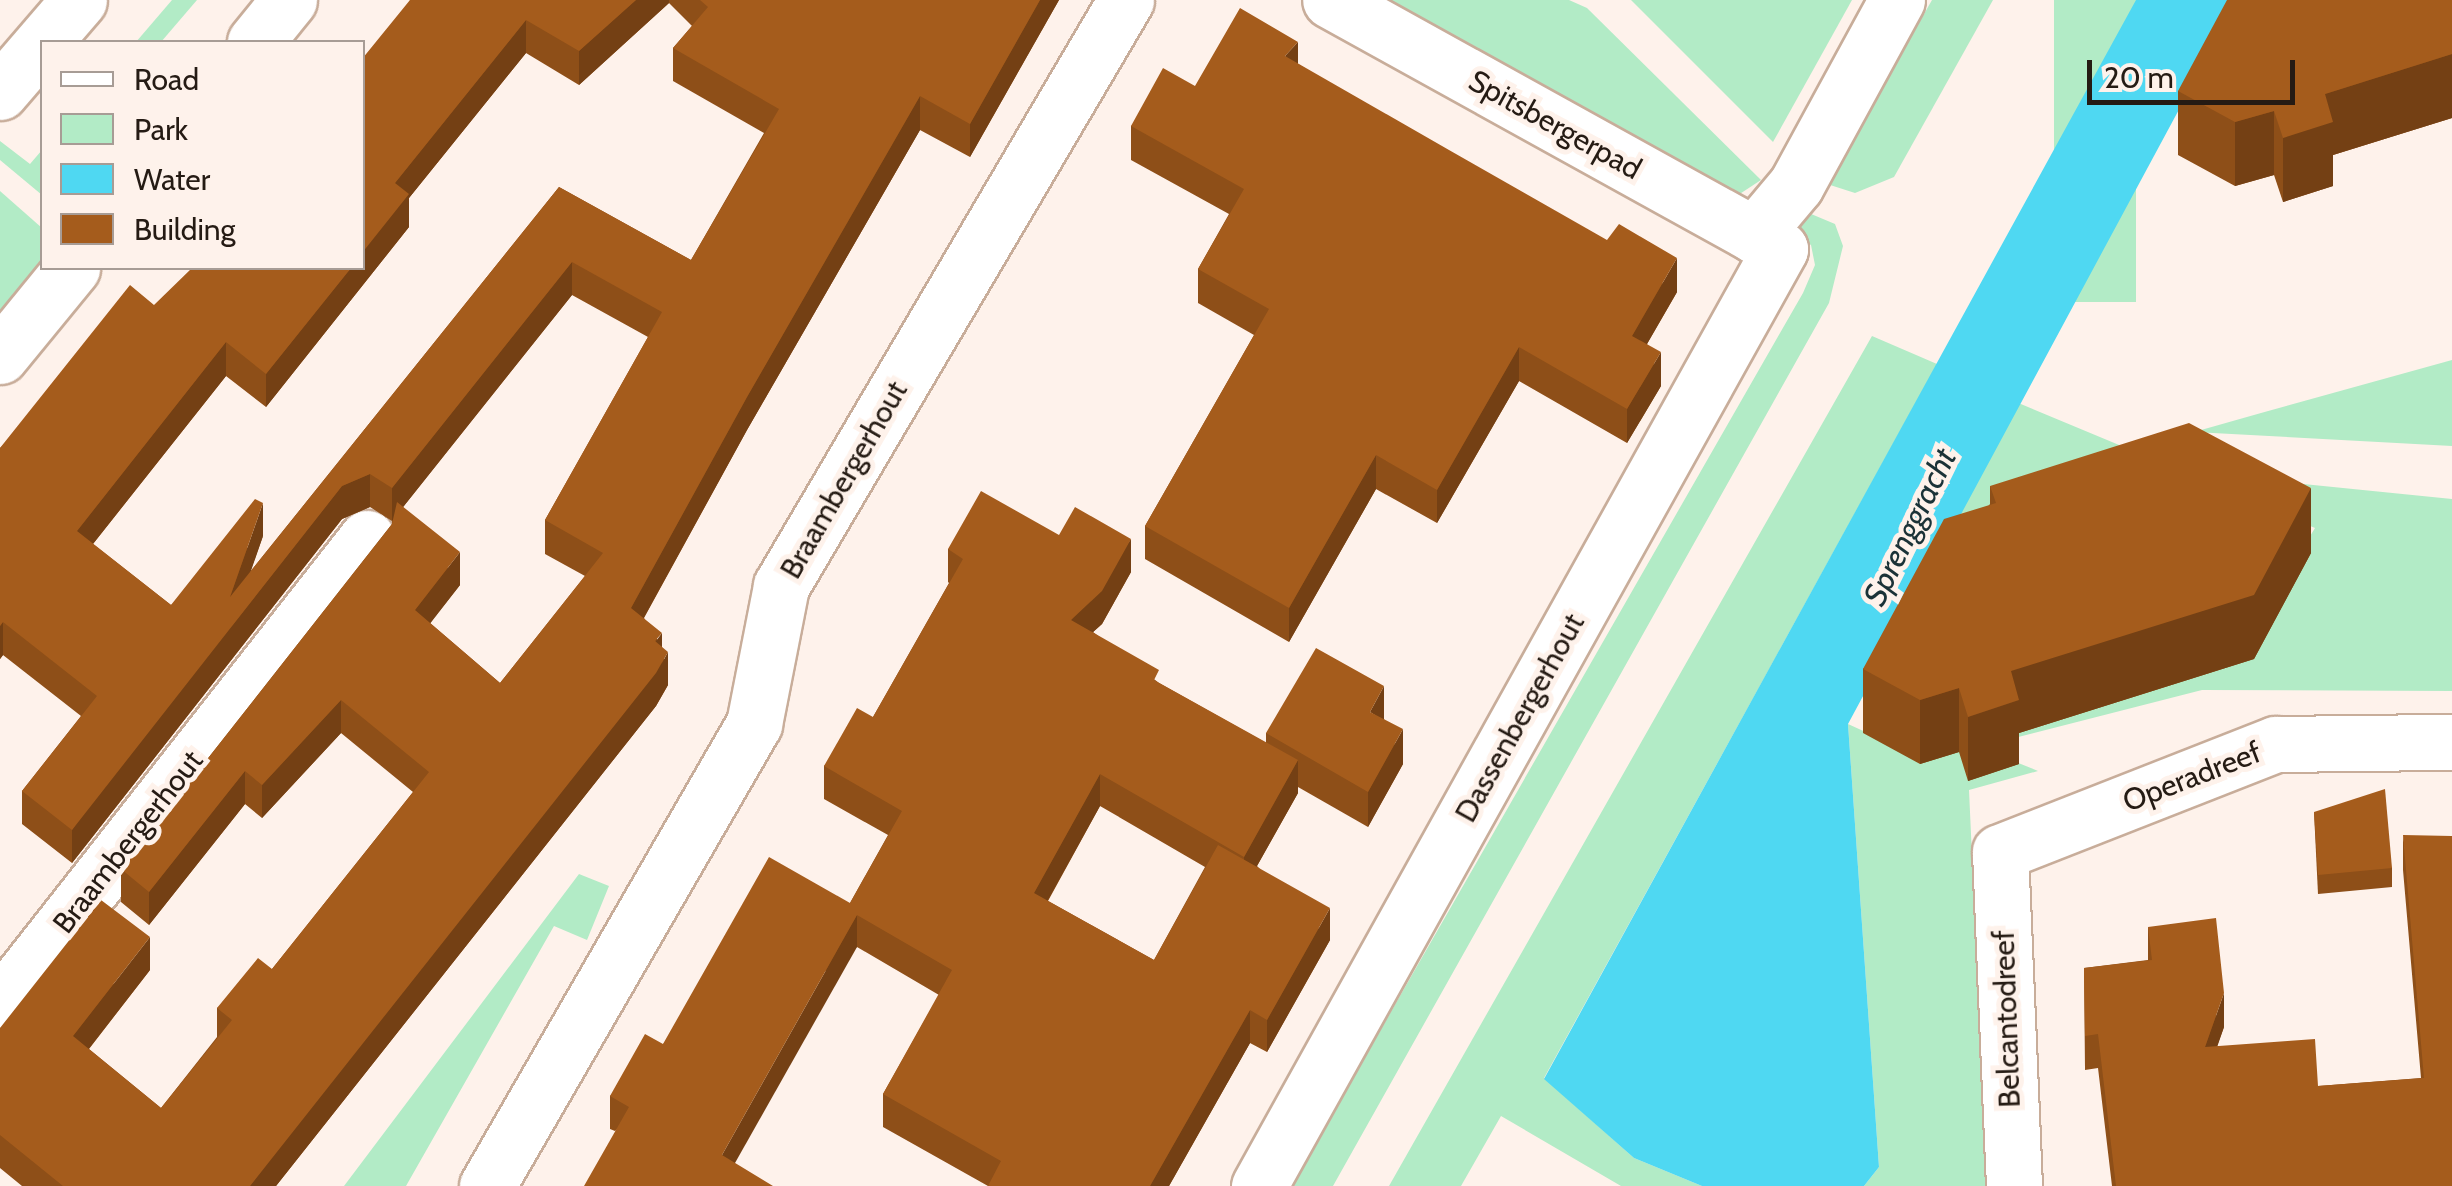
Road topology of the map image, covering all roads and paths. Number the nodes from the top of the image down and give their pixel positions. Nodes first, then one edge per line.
1 (78, 0) edge
2 (289, 0) edge
3 (1126, 0) edge
4 (1330, 0) edge
5 (1898, 0) edge
6 (44, 40) edge
7 (256, 40) edge
8 (40, 45) edge
9 (0, 92) edge
10 (1767, 242) junction
11 (70, 270) edge
12 (0, 356) edge
13 (367, 538) dead end
14 (2452, 742) edge
15 (2000, 852) joint
16 (0, 1006) edge
17 (487, 1186) edge
18 (1259, 1186) edge
19 (2014, 1186) edge

1 - 6 street
2 - 7 street
3 - 17 street, Braambergerhout
4 - 10 street, Spitsbergerpad
5 - 10 street, Dassenbergerhout
8 - 9 street
10 - 18 street, Dassenbergerhout
11 - 12 street
13 - 16 street, Braambergerhout
14 - 15 street, Operadreef
15 - 19 street, Belcantodreef

